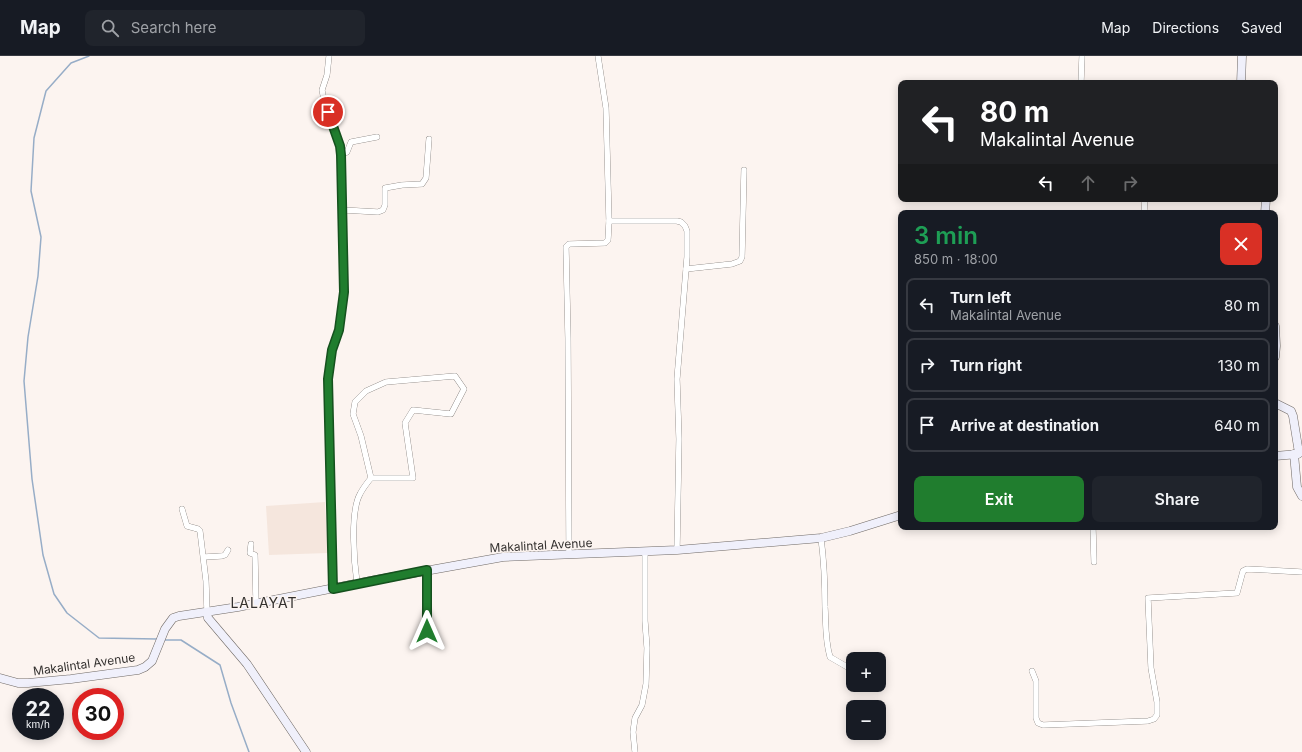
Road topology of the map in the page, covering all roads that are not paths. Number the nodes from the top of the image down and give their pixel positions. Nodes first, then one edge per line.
1 (329, 56) edge
2 (598, 56) edge
3 (1082, 56) edge
4 (1242, 56) edge
5 (1081, 80) edge
6 (1241, 80) edge
7 (377, 137) dead end
8 (428, 139) dead end
9 (341, 155) junction
10 (744, 170) dead end
11 (344, 210) junction
12 (609, 221) junction
13 (686, 269) junction
14 (1278, 404) edge
15 (1298, 454) edge
16 (1278, 456) edge
17 (371, 478) junction
18 (1302, 496) edge
19 (182, 509) dead end
20 (898, 517) edge
21 (1093, 530) edge
22 (821, 538) junction
23 (251, 544) dead end
24 (228, 550) dead end
25 (677, 550) junction
26 (644, 551) junction
27 (569, 555) junction
28 (204, 557) junction
29 (1094, 562) dead end
30 (427, 570) junction
31 (1302, 572) edge
32 (357, 583) junction
33 (333, 589) junction
34 (256, 603) junction
35 (207, 612) junction
36 (427, 631) dead end
37 (846, 666) edge
38 (1032, 671) dead end
39 (0, 678) edge
40 (306, 752) edge
41 (635, 752) edge

1 - 9 street
2 - 12 street
3 - 5 street
4 - 6 main road
7 - 9 street
8 - 11 street
9 - 11 street
10 - 13 street
11 - 33 street
12 - 13 street
12 - 27 street
13 - 25 street
14 - 15 main road
15 - 16 main road
15 - 18 main road
17 - 17 street
17 - 32 street
19 - 28 street
20 - 22 main road, Makalintal Avenue
21 - 29 street
22 - 25 main road, Makalintal Avenue
22 - 37 street
23 - 34 street
24 - 28 street
25 - 26 main road, Makalintal Avenue
26 - 27 main road, Makalintal Avenue
26 - 41 street
27 - 30 main road, Makalintal Avenue
28 - 35 street
30 - 32 main road, Makalintal Avenue
30 - 36 street
31 - 38 street
32 - 33 main road, Makalintal Avenue
33 - 34 main road, Makalintal Avenue
34 - 35 main road, Makalintal Avenue
35 - 39 main road, Makalintal Avenue
35 - 40 main road

